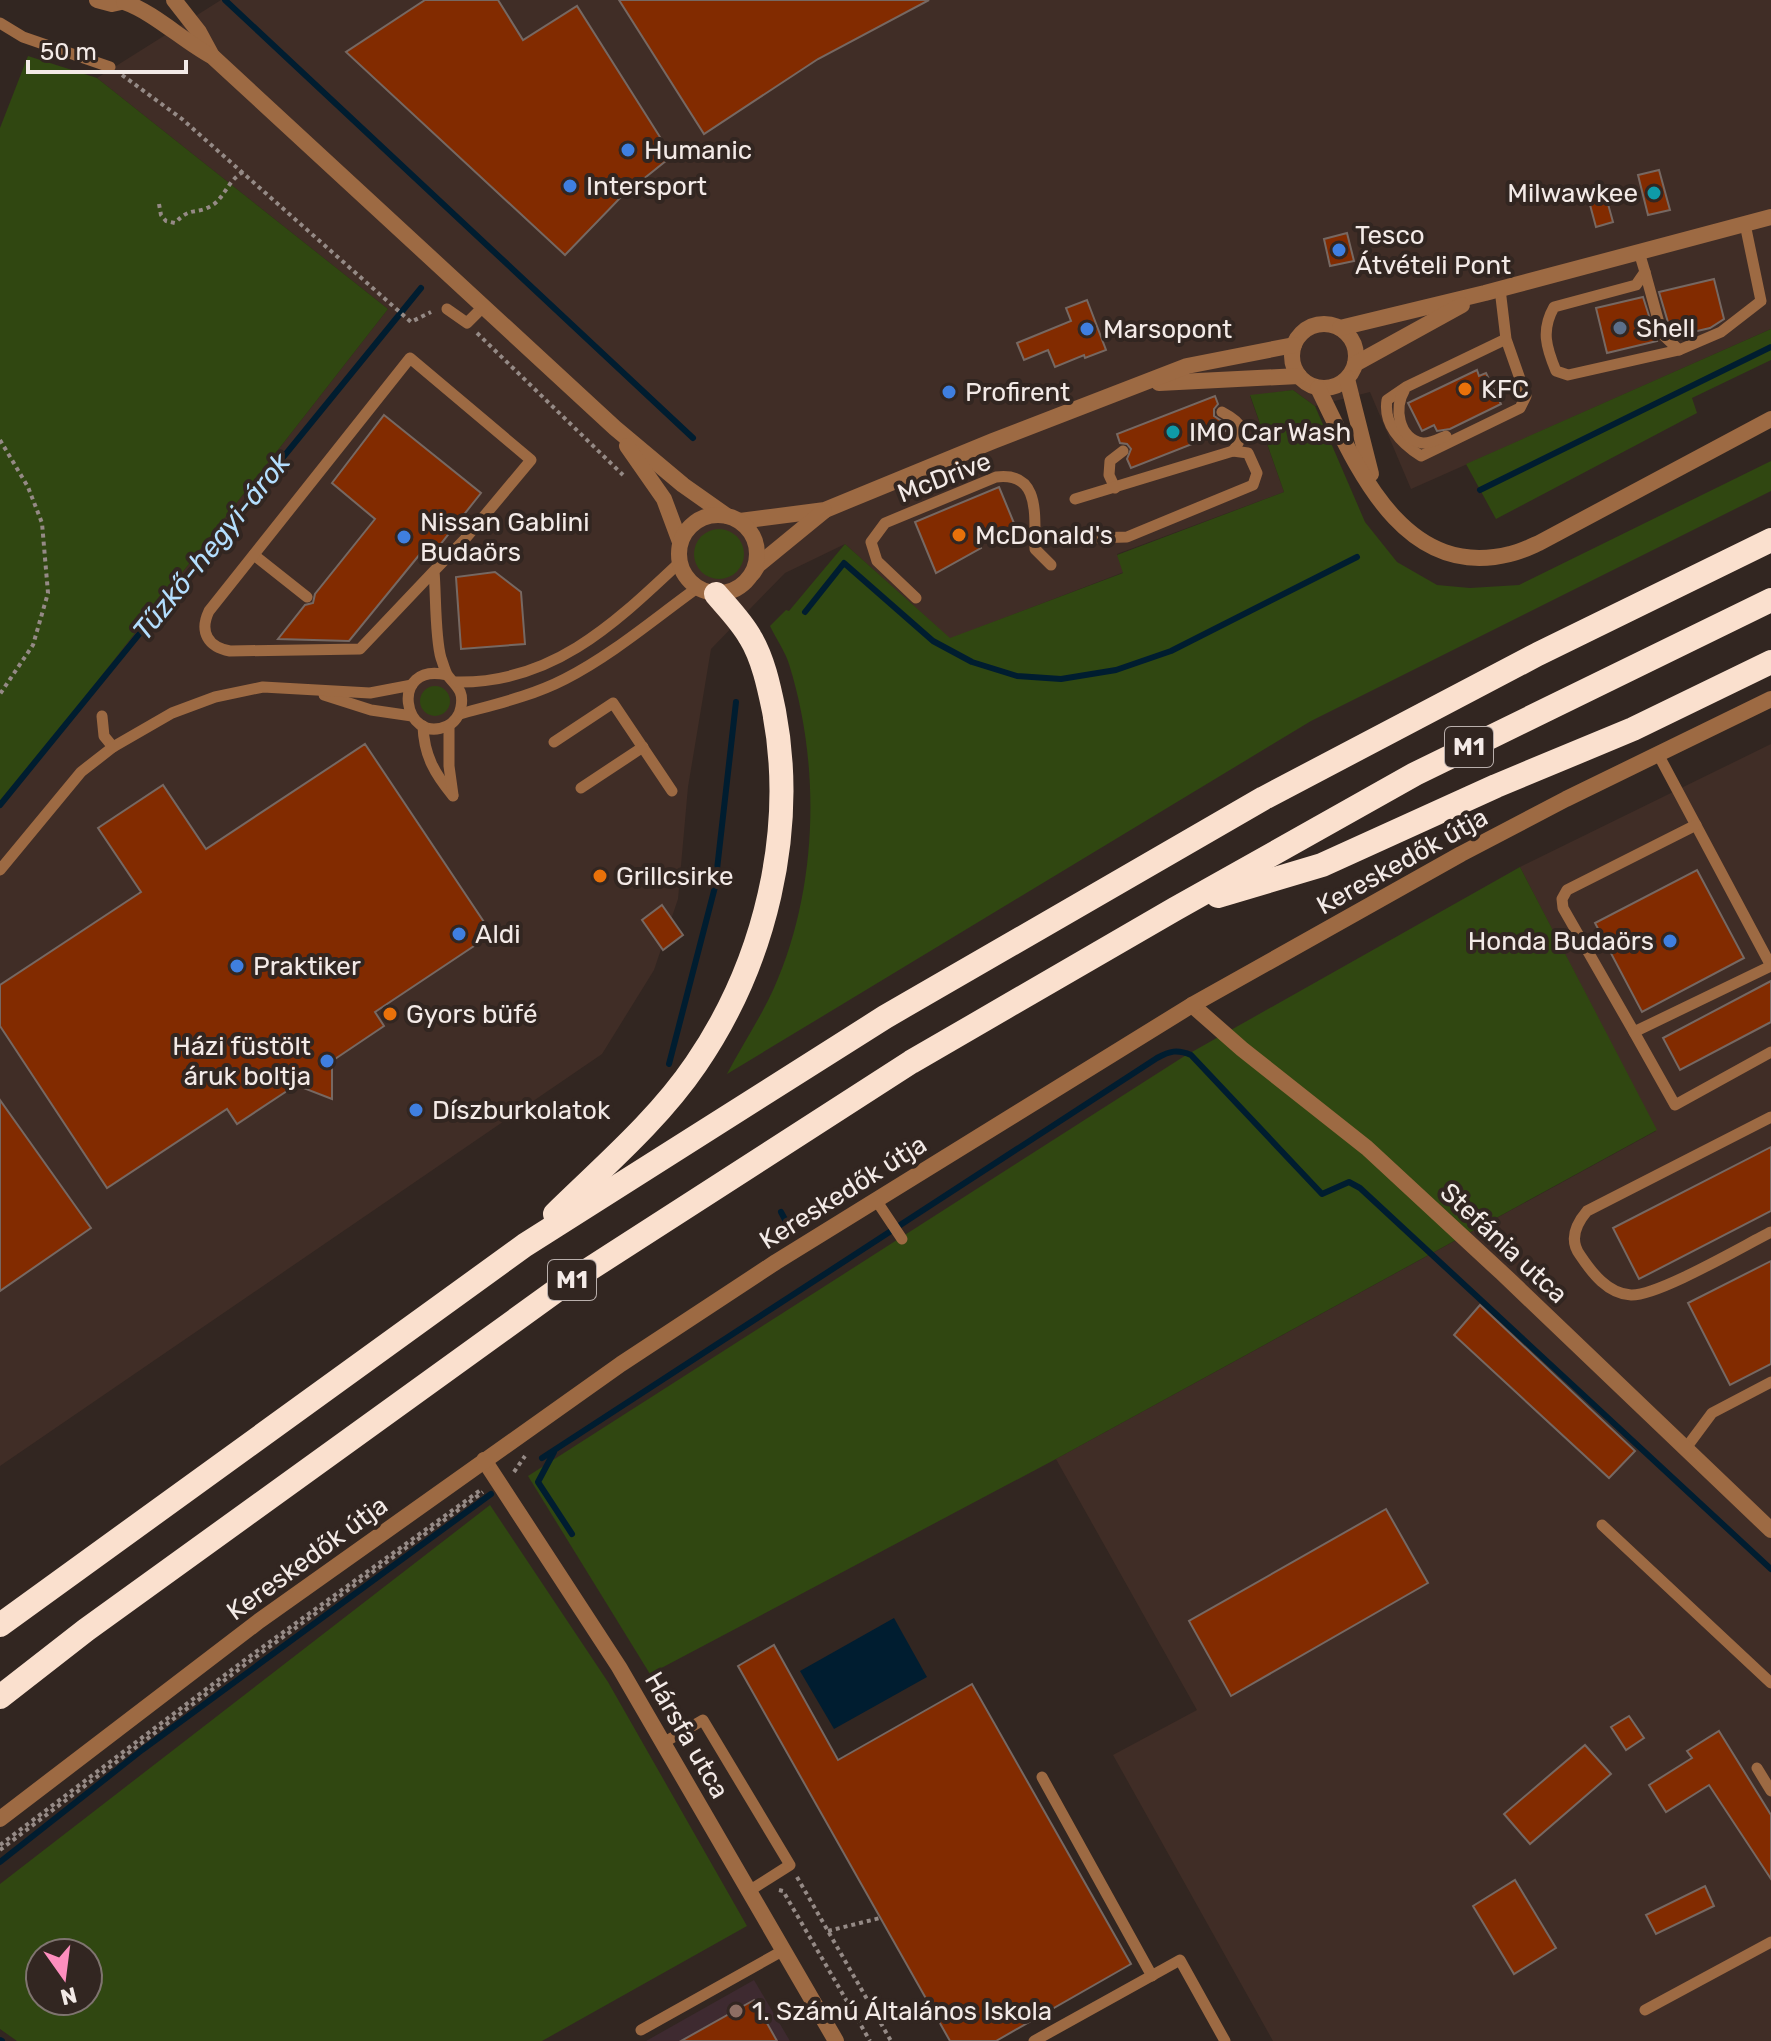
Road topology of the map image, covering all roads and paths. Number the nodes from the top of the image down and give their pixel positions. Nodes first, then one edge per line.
1 (97, 0) edge
2 (174, 0) edge
3 (127, 1) edge
4 (0, 23) edge
5 (213, 57) junction
6 (110, 67) joint
7 (243, 172) junction
8 (159, 204) dead end
9 (1771, 217) edge
10 (1745, 224) junction
11 (1639, 252) junction
12 (1645, 272) junction
13 (1492, 291) junction
14 (1766, 298) edge
15 (483, 307) junction
16 (447, 309) joint
17 (467, 323) junction
18 (1340, 328) junction
19 (1506, 339) junction
20 (1294, 345) junction
21 (1679, 350) junction
22 (1351, 372) junction
23 (1299, 376) junction
24 (1141, 384) junction
25 (1318, 388) junction
26 (1222, 412) dead end
27 (1769, 421) edge
28 (615, 428) junction
29 (0, 440) edge
30 (1123, 451) dead end
31 (1233, 451) junction
32 (633, 484) dead end
33 (1115, 488) junction
34 (1075, 499) dead end
35 (1380, 501) junction
36 (825, 510) junction
37 (734, 519) junction
38 (1092, 538) dead end
39 (1771, 540) edge
40 (680, 542) junction
41 (254, 555) junction
42 (679, 563) junction
43 (1051, 565) dead end
44 (434, 571) junction
45 (753, 573) junction
46 (706, 591) junction
47 (307, 597) dead end
48 (916, 598) dead end
49 (1771, 600) edge
50 (440, 654) junction
51 (1771, 662) edge
52 (435, 672) junction
53 (452, 679) junction
54 (412, 685) junction
55 (312, 691) junction
56 (0, 694) edge
57 (1771, 699) edge
58 (460, 714) junction
59 (102, 716) dead end
60 (412, 716) junction
61 (423, 726) junction
62 (449, 726) junction
63 (554, 742) dead end
64 (113, 747) junction
65 (643, 747) junction
66 (1658, 754) junction
67 (581, 788) dead end
68 (672, 791) dead end
69 (1696, 825) junction
70 (0, 870) edge
71 (1175, 909) junction
72 (1771, 966) edge
73 (1192, 1005) junction
74 (1634, 1032) junction
75 (1771, 1052) edge
76 (1771, 1117) edge
77 (876, 1200) junction
78 (1771, 1232) edge
79 (902, 1239) dead end
80 (525, 1245) junction
81 (1771, 1382) edge
82 (1686, 1448) junction
83 (527, 1453) dead end
84 (484, 1460) junction
85 (499, 1483) junction
86 (1602, 1525) dead end
87 (1771, 1530) edge
88 (0, 1625) edge
89 (1771, 1683) edge
90 (0, 1697) edge
91 (663, 1743) junction
92 (1757, 1768) dead end
93 (1042, 1777) dead end
94 (1771, 1791) edge
95 (0, 1819) edge
96 (0, 1848) edge
97 (790, 1865) junction
98 (755, 1887) junction
99 (880, 1918) dead end
100 (828, 1931) junction
101 (1771, 1942) edge
102 (784, 1950) junction
103 (1152, 1976) junction
104 (1645, 2010) dead end
105 (641, 2030) dead end
106 (836, 2041) edge
107 (870, 2041) edge
108 (891, 2041) edge
109 (1034, 2041) edge
110 (1225, 2041) edge

1 - 3 street
2 - 5 street
3 - 5 street
4 - 6 lane
5 - 15 street
6 - 7 path
7 - 8 path
7 - 16 path
9 - 10 street
10 - 11 street
10 - 14 lane
11 - 12 lane
11 - 13 street
12 - 21 lane
12 - 21 lane
13 - 18 street
13 - 19 lane
13 - 22 street
14 - 21 lane
15 - 17 lane
15 - 28 street
16 - 17 lane
17 - 32 path
18 - 20 street
18 - 22 street
19 - 19 lane
20 - 23 street
20 - 24 street
22 - 25 street
22 - 35 street
23 - 24 street
23 - 25 street
24 - 36 street
25 - 35 street
26 - 31 lane
27 - 35 street
28 - 37 street
28 - 40 street
29 - 56 path
30 - 33 lane
31 - 33 lane
31 - 38 lane
33 - 34 lane
36 - 37 street
36 - 45 street
37 - 40 street
37 - 45 street
39 - 80 highway, M1
40 - 42 street
41 - 44 lane
41 - 44 lane
41 - 47 lane
42 - 46 street
42 - 53 lane
43 - 48 lane, McDrive
44 - 50 lane
45 - 46 street
46 - 58 lane
46 - 80 highway
49 - 71 highway, M1
50 - 52 lane
50 - 53 lane
51 - 71 highway
52 - 53 lane
52 - 54 lane
53 - 58 lane
54 - 55 lane
54 - 60 lane
55 - 60 lane
55 - 64 lane
57 - 66 street, Kereskedők útja
58 - 62 lane
59 - 64 lane
60 - 61 lane
61 - 62 lane
61 - 62 lane
63 - 65 lane
64 - 70 lane
65 - 67 lane
65 - 68 lane
66 - 69 lane
66 - 73 street, Kereskedők útja
69 - 72 lane
69 - 74 lane
71 - 90 highway, M1
72 - 74 lane
73 - 77 street, Kereskedők útja
73 - 82 street, Stefánia utca
74 - 75 lane
76 - 78 lane
77 - 79 lane
77 - 84 street, Kereskedők útja
80 - 88 highway, M1
81 - 82 lane
82 - 87 street, Stefánia utca
83 - 85 path
84 - 85 street, Hársfa utca
84 - 95 street, Kereskedők útja
85 - 91 street, Hársfa utca
85 - 96 path
86 - 89 lane
91 - 97 lane
91 - 98 street, Hársfa utca
92 - 94 lane
93 - 103 lane
97 - 98 lane
97 - 100 path
98 - 102 street, Hársfa utca
98 - 107 path
99 - 100 path
100 - 108 path
101 - 104 lane
102 - 105 lane
102 - 106 street, Hársfa utca
103 - 109 lane
103 - 110 lane

